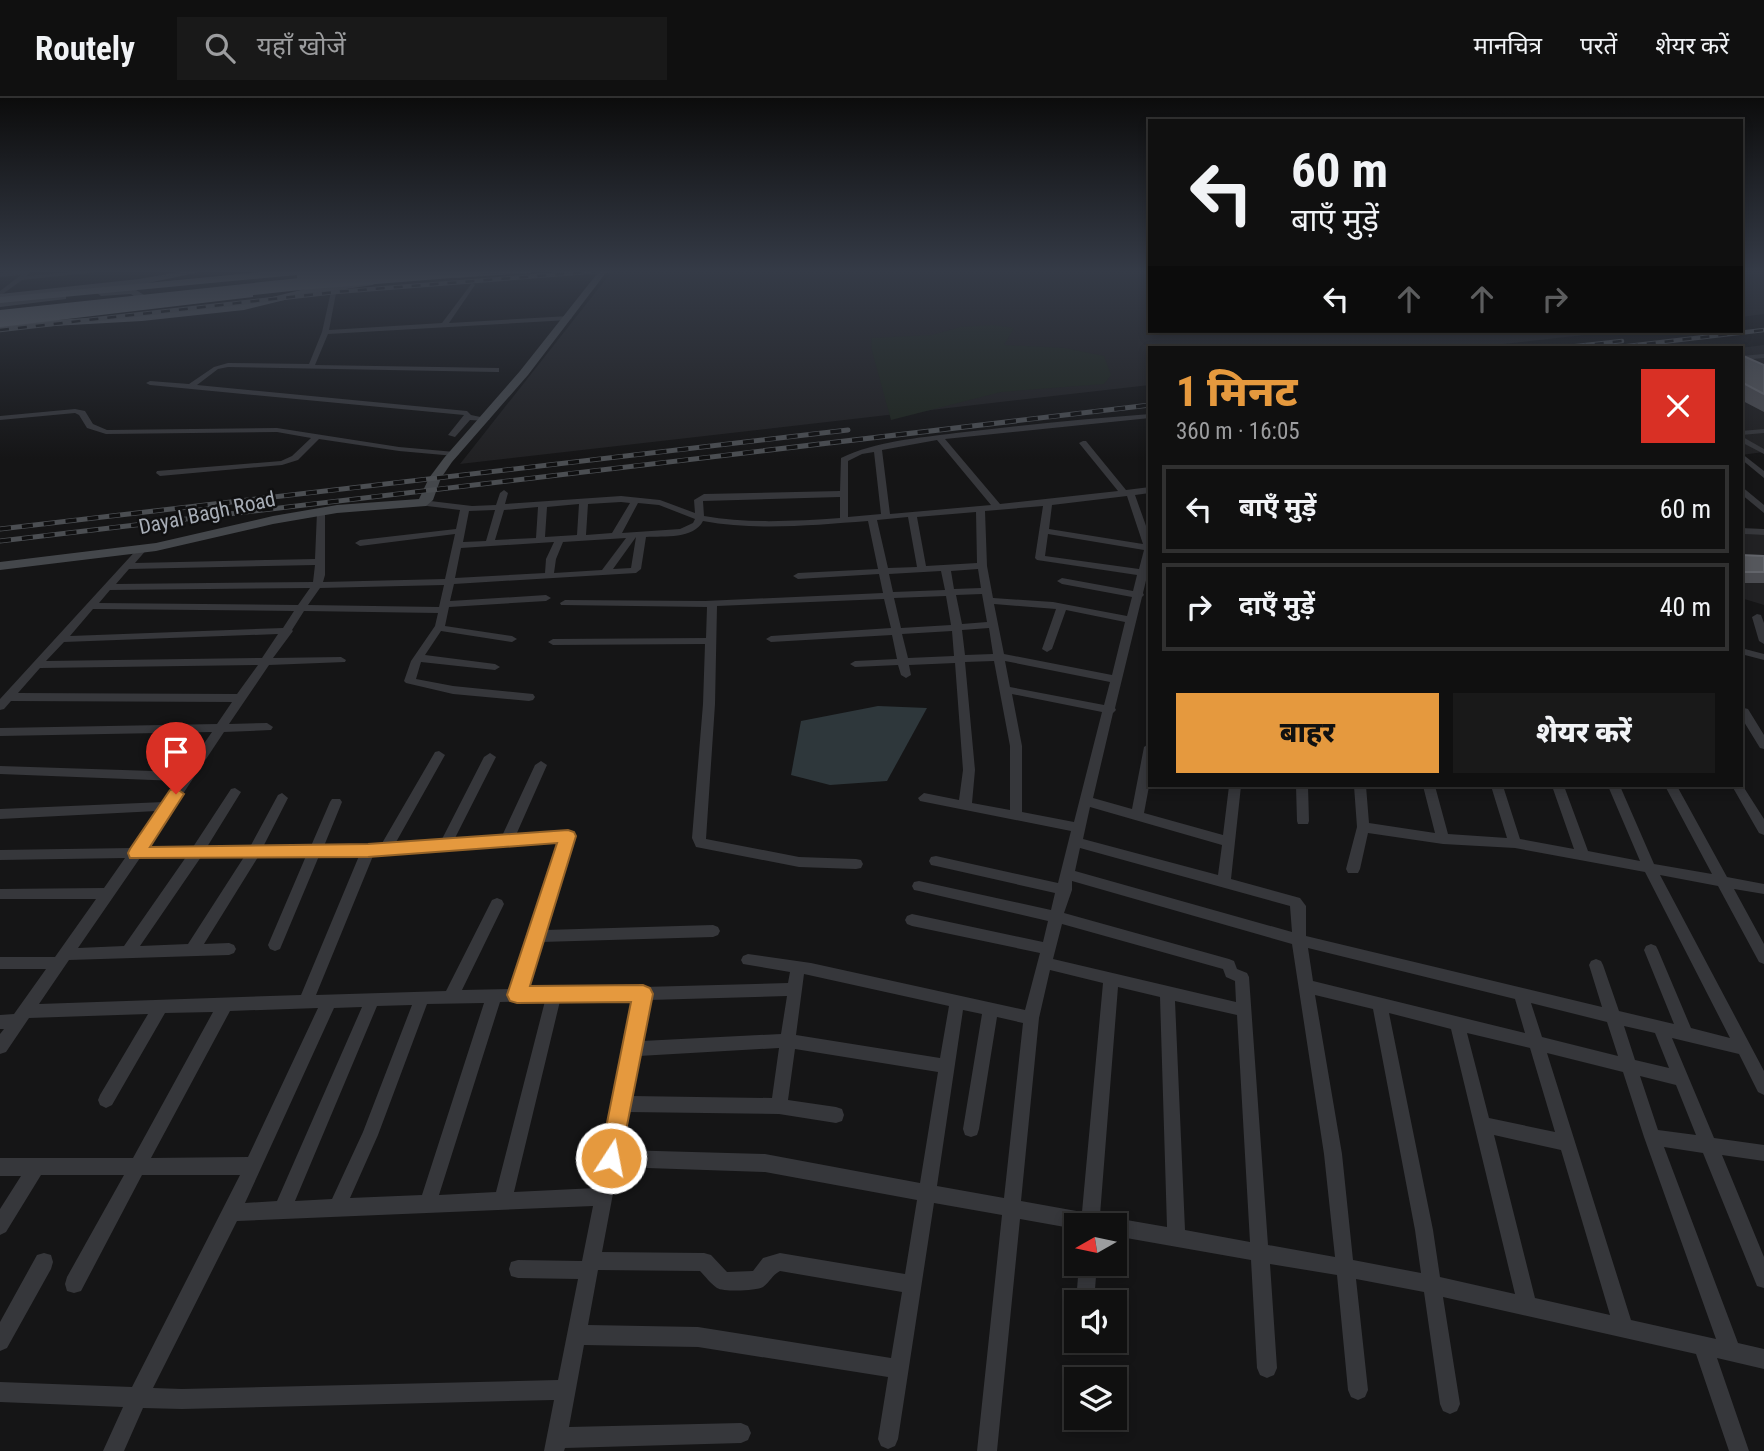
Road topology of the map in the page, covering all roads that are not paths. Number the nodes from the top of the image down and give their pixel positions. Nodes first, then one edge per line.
1 (325, 333) edge
2 (557, 333) edge
3 (1764, 356) edge
4 (1743, 358) edge
5 (312, 364) junction
6 (496, 370) dead end
7 (150, 383) dead end
8 (190, 387) junction
9 (1148, 416) edge
10 (468, 417) junction
11 (0, 418) edge
12 (486, 419) junction
13 (1764, 430) edge
14 (1743, 433) edge
15 (452, 435) dead end
16 (317, 436) junction
17 (940, 439) junction
18 (1743, 439) edge
19 (1083, 443) dead end
20 (878, 448) junction
21 (1764, 452) edge
22 (455, 454) junction
23 (1743, 457) edge
24 (160, 473) dead end
25 (1764, 475) edge
26 (1148, 491) edge
27 (504, 493) dead end
28 (1127, 493) junction
29 (842, 494) junction
30 (1746, 497) edge
31 (1764, 498) edge
32 (584, 500) junction
33 (636, 500) junction
34 (422, 503) junction
35 (542, 503) junction
36 (1048, 503) junction
37 (501, 506) junction
38 (997, 507) junction
39 (979, 508) junction
40 (465, 509) junction
41 (1764, 510) edge
42 (321, 512) junction
43 (912, 514) junction
44 (886, 516) junction
45 (872, 517) junction
46 (700, 518) junction
47 (844, 520) junction
48 (1743, 530) edge
49 (460, 531) junction
50 (1045, 531) junction
51 (1764, 532) edge
52 (616, 535) junction
53 (637, 535) junction
54 (581, 537) junction
55 (560, 538) junction
56 (540, 540) junction
57 (490, 542) junction
58 (360, 543) dead end
59 (457, 545) junction
60 (1148, 546) edge
61 (144, 548) junction
62 (1148, 548) edge
63 (1148, 552) edge
64 (320, 562) junction
65 (0, 566) edge
66 (128, 566) junction
67 (982, 566) junction
68 (945, 567) junction
69 (922, 568) junction
70 (883, 570) junction
71 (605, 573) junction
72 (1143, 573) junction
73 (549, 576) junction
74 (798, 576) dead end
75 (1062, 581) dead end
76 (449, 583) junction
77 (317, 585) junction
78 (110, 587) junction
79 (950, 593) junction
80 (1139, 595) junction
81 (987, 596) junction
82 (889, 597) junction
83 (546, 598) dead end
84 (565, 603) dead end
85 (712, 604) junction
86 (93, 606) junction
87 (445, 607) junction
88 (1062, 607) junction
89 (303, 608) junction
90 (1758, 617) dead end
91 (1132, 620) junction
92 (993, 625) junction
93 (957, 627) junction
94 (439, 628) junction
95 (288, 631) junction
96 (897, 631) junction
97 (61, 639) junction
98 (512, 639) dead end
99 (771, 639) dead end
100 (711, 641) junction
101 (1764, 641) edge
102 (553, 642) dead end
103 (1047, 649) dead end
104 (1743, 651) edge
105 (1000, 657) junction
106 (1764, 657) edge
107 (419, 658) junction
108 (960, 659) junction
109 (341, 660) dead end
110 (903, 661) junction
111 (267, 662) junction
112 (855, 664) dead end
113 (37, 666) junction
114 (495, 667) dead end
115 (906, 675) dead end
116 (1117, 680) junction
117 (1004, 689) junction
118 (529, 697) dead end
119 (242, 698) junction
120 (4, 702) edge
121 (1110, 710) junction
122 (1744, 712) dead end
123 (267, 727) dead end
124 (221, 729) junction
125 (0, 732) edge
126 (1764, 745) edge
127 (439, 755) dead end
128 (490, 757) dead end
129 (1148, 757) edge
130 (541, 765) dead end
131 (0, 771) edge
132 (188, 777) junction
133 (1235, 787) edge
134 (1301, 787) edge
135 (1360, 787) edge
136 (1429, 787) edge
137 (1497, 787) edge
138 (1558, 787) edge
139 (1614, 787) edge
140 (1672, 787) edge
141 (1739, 787) edge
142 (235, 792) dead end
143 (282, 798) dead end
144 (924, 798) dead end
145 (1087, 801) junction
146 (336, 802) dead end
147 (965, 805) junction
148 (167, 806) junction
149 (1757, 807) edge
150 (0, 814) edge
151 (1016, 815) junction
152 (1136, 816) junction
153 (1303, 821) dead end
154 (1363, 827) junction
155 (1764, 830) edge
156 (1079, 835) junction
157 (1443, 839) junction
158 (507, 840) junction
159 (1230, 842) junction
160 (1515, 842) junction
161 (445, 845) junction
162 (385, 849) junction
163 (255, 850) junction
164 (315, 851) junction
165 (368, 851) junction
166 (197, 852) junction
167 (136, 853) junction
168 (0, 855) edge
169 (1583, 855) junction
170 (936, 861) dead end
171 (856, 864) dead end
172 (1353, 869) dead end
173 (1650, 869) junction
174 (1067, 882) junction
175 (1224, 882) junction
176 (1721, 882) junction
177 (919, 886) dead end
178 (1764, 889) edge
179 (108, 893) junction
180 (0, 894) edge
181 (497, 904) dead end
182 (1058, 917) junction
183 (912, 920) dead end
184 (713, 931) dead end
185 (537, 936) junction
186 (1299, 940) junction
187 (275, 945) dead end
188 (229, 949) dead end
189 (192, 950) junction
190 (1651, 950) dead end
191 (128, 953) junction
192 (1047, 956) junction
193 (62, 958) junction
194 (1764, 958) edge
195 (748, 960) dead end
196 (0, 963) edge
197 (1596, 965) dead end
198 (798, 967) junction
199 (1111, 979) junction
200 (1307, 986) junction
201 (793, 989) junction
202 (1167, 993) junction
203 (554, 994) junction
204 (643, 994) junction
205 (1521, 994) junction
206 (517, 995) junction
207 (495, 996) junction
208 (451, 997) junction
209 (422, 999) junction
210 (372, 1000) junction
211 (329, 1001) junction
212 (957, 1001) junction
213 (306, 1002) junction
214 (1380, 1004) junction
215 (225, 1005) junction
216 (160, 1008) junction
217 (991, 1008) junction
218 (1242, 1010) junction
219 (1612, 1015) junction
220 (22, 1016) junction
221 (1031, 1018) junction
222 (0, 1022) edge
223 (1457, 1022) junction
224 (1660, 1027) junction
225 (1685, 1033) junction
226 (787, 1041) junction
227 (1533, 1041) junction
228 (0, 1047) edge
229 (1743, 1048) junction
230 (632, 1049) junction
231 (1627, 1064) junction
232 (946, 1066) junction
233 (1682, 1079) junction
234 (1764, 1087) edge
235 (106, 1100) dead end
236 (621, 1104) junction
237 (779, 1106) junction
238 (836, 1115) dead end
239 (1484, 1125) junction
240 (971, 1129) dead end
241 (1652, 1137) junction
242 (1566, 1143) junction
243 (1712, 1147) junction
244 (1764, 1153) edge
245 (611, 1158) junction
246 (252, 1166) junction
247 (0, 1167) edge
248 (135, 1167) junction
249 (36, 1168) junction
250 (924, 1192) junction
251 (603, 1197) junction
252 (503, 1200) junction
253 (428, 1203) junction
254 (337, 1208) junction
255 (1011, 1209) junction
256 (232, 1212) junction
257 (282, 1212) junction
258 (1096, 1213) edge
259 (1064, 1218) edge
260 (0, 1226) edge
261 (1127, 1229) edge
262 (1176, 1238) junction
263 (1260, 1252) junction
264 (44, 1262) dead end
265 (590, 1266) junction
266 (1345, 1268) junction
267 (518, 1269) dead end
268 (1764, 1279) edge
269 (74, 1284) dead end
270 (911, 1284) junction
271 (1433, 1284) junction
272 (1528, 1307) junction
273 (1624, 1328) junction
274 (577, 1335) junction
275 (0, 1341) edge
276 (1703, 1346) junction
277 (1731, 1352) junction
278 (1764, 1359) edge
279 (1267, 1368) dead end
280 (898, 1369) junction
281 (566, 1390) junction
282 (1358, 1391) dead end
283 (0, 1392) edge
284 (137, 1398) junction
285 (1450, 1404) dead end
286 (741, 1433) dead end
287 (888, 1439) dead end
288 (555, 1445) edge
289 (113, 1451) edge
290 (987, 1451) edge
291 (1739, 1451) edge

1 - 5 street
2 - 12 street
3 - 4 street
5 - 6 street
5 - 8 street
7 - 8 street
8 - 10 street
9 - 17 street
10 - 12 street
10 - 15 street
11 - 16 street
12 - 22 street
13 - 14 street
16 - 22 street
16 - 24 street
17 - 20 street
17 - 38 street
18 - 21 street
19 - 28 street
20 - 29 street
20 - 44 street
22 - 34 street
23 - 25 street
26 - 28 street
27 - 37 street
28 - 36 street
28 - 60 street
29 - 46 street
29 - 47 street
30 - 31 street
30 - 41 street
32 - 33 street
32 - 35 street
32 - 54 street
33 - 46 street
33 - 52 street
34 - 40 street
34 - 42 street, Dayal Bagh Road
35 - 37 street
35 - 56 street
36 - 38 street
36 - 50 street
37 - 40 street
37 - 57 street
38 - 39 street
39 - 43 street
39 - 67 street
40 - 49 street
42 - 61 street, Dayal Bagh Road
42 - 64 street
43 - 44 street
43 - 69 street
44 - 45 street
45 - 47 street
45 - 70 street
46 - 47 street
46 - 53 street
48 - 51 street
49 - 58 street
49 - 59 street
50 - 62 street
50 - 72 street
52 - 53 street
52 - 54 street
53 - 71 street
53 - 71 street
54 - 55 street
55 - 56 street
55 - 73 street
56 - 57 street
57 - 59 street
59 - 76 street
61 - 65 street, Dayal Bagh Road
61 - 66 street
63 - 72 street
64 - 66 street
64 - 77 street
66 - 78 street
67 - 68 street
67 - 81 street
68 - 69 street
68 - 79 street
69 - 70 street
70 - 74 street
70 - 82 street
71 - 73 street
72 - 80 street
73 - 76 street
75 - 80 street
76 - 77 street
76 - 87 street
77 - 78 street
77 - 89 street
78 - 86 street
79 - 81 street
79 - 82 street
79 - 93 street
80 - 91 street
81 - 88 street
81 - 92 street
82 - 85 street
82 - 96 street
83 - 87 street
84 - 85 street
85 - 100 street
86 - 89 street
86 - 97 street
87 - 89 street
87 - 94 street
88 - 91 street
88 - 103 street
89 - 95 street
90 - 101 street
91 - 116 street
92 - 93 street
92 - 105 street
93 - 96 street
93 - 108 street
94 - 98 street
94 - 107 street
95 - 97 street
95 - 111 street
96 - 99 street
96 - 110 street
97 - 113 street
100 - 102 street
100 - 171 street
104 - 106 street
105 - 108 street
105 - 116 street
105 - 117 street
107 - 114 street
107 - 118 street
108 - 110 street
108 - 147 street
109 - 111 street
110 - 112 street
110 - 115 street
111 - 113 street
111 - 119 street
113 - 120 street
116 - 121 street
117 - 121 street
117 - 151 street
119 - 120 street
119 - 124 street
121 - 145 street
122 - 126 street
123 - 124 street
124 - 125 street
124 - 132 street
127 - 162 street
128 - 161 street
129 - 152 street
130 - 158 street
131 - 132 street
132 - 148 street
133 - 159 street
134 - 153 street
135 - 154 street
136 - 157 street
137 - 160 street
138 - 169 street
139 - 173 street
140 - 176 street
141 - 149 street
142 - 166 street
143 - 163 street
144 - 147 street
145 - 152 street
145 - 156 street
146 - 164 street
147 - 151 street
148 - 150 street
148 - 167 street
149 - 155 street
151 - 156 street
152 - 159 street
154 - 157 street
154 - 172 street
156 - 174 street
156 - 175 street
157 - 160 street
158 - 161 street
158 - 185 street
159 - 175 street
160 - 169 street
161 - 162 street
162 - 165 street
163 - 164 street
163 - 166 street
163 - 189 street
164 - 165 street
164 - 187 street
165 - 213 street
166 - 167 street
166 - 191 street
167 - 168 street
167 - 179 street
169 - 173 street
170 - 174 street
173 - 176 street
173 - 229 street
174 - 182 street
174 - 186 street
175 - 186 street
176 - 178 street
176 - 194 street
177 - 182 street
179 - 180 street
179 - 193 street
181 - 208 street
182 - 192 street
182 - 218 street
183 - 192 street
184 - 185 street
185 - 206 street
186 - 200 street
186 - 205 street
188 - 189 street
189 - 191 street
190 - 225 street
191 - 193 street
192 - 199 street
192 - 221 street
193 - 196 street
193 - 220 street
195 - 198 street
197 - 219 street
198 - 201 street
198 - 212 street
199 - 202 street
199 - 258 street
200 - 214 street
200 - 266 street
201 - 204 street
201 - 226 street
202 - 218 street
202 - 262 street
203 - 204 street
203 - 206 street
203 - 252 street
204 - 230 street
205 - 219 street
205 - 227 street
206 - 207 street
207 - 208 street
207 - 253 street
208 - 209 street
209 - 210 street
209 - 254 street
210 - 211 street
210 - 257 street
211 - 213 street
211 - 246 street
212 - 217 street
212 - 232 street
213 - 215 street
214 - 223 street
214 - 271 street
215 - 216 street
215 - 248 street
216 - 220 street
216 - 235 street
217 - 221 street
217 - 240 street
218 - 263 street
219 - 224 street
219 - 231 street
220 - 222 street
220 - 228 street
221 - 255 street
223 - 227 street
223 - 239 street
224 - 225 street
224 - 233 street
225 - 229 street
226 - 230 street
226 - 232 street
226 - 237 street
227 - 231 street
227 - 242 street
229 - 234 street
230 - 236 street
231 - 233 street
231 - 241 street
232 - 250 street
233 - 243 street
236 - 237 street
236 - 245 street
237 - 238 street
239 - 242 street
239 - 272 street
241 - 243 street
241 - 277 street
242 - 273 street
243 - 244 street
243 - 268 street
245 - 250 street
245 - 251 street
246 - 248 street
246 - 256 street
247 - 249 street
248 - 249 street
248 - 269 street
249 - 260 street
250 - 255 street
250 - 270 street
251 - 252 street
251 - 265 street
252 - 253 street
253 - 254 street
254 - 257 street
255 - 259 street
255 - 290 street
256 - 257 street
256 - 284 street
261 - 262 street
262 - 263 street
263 - 266 street
263 - 279 street
264 - 275 street
265 - 267 street
265 - 270 street
265 - 274 street
266 - 271 street
266 - 282 street
270 - 280 street
271 - 272 street
271 - 285 street
272 - 273 street
273 - 276 street
274 - 280 street
274 - 281 street
276 - 277 street
276 - 291 street
277 - 278 street
280 - 287 street
281 - 284 street
281 - 288 street
283 - 284 street
284 - 289 street
286 - 288 street

